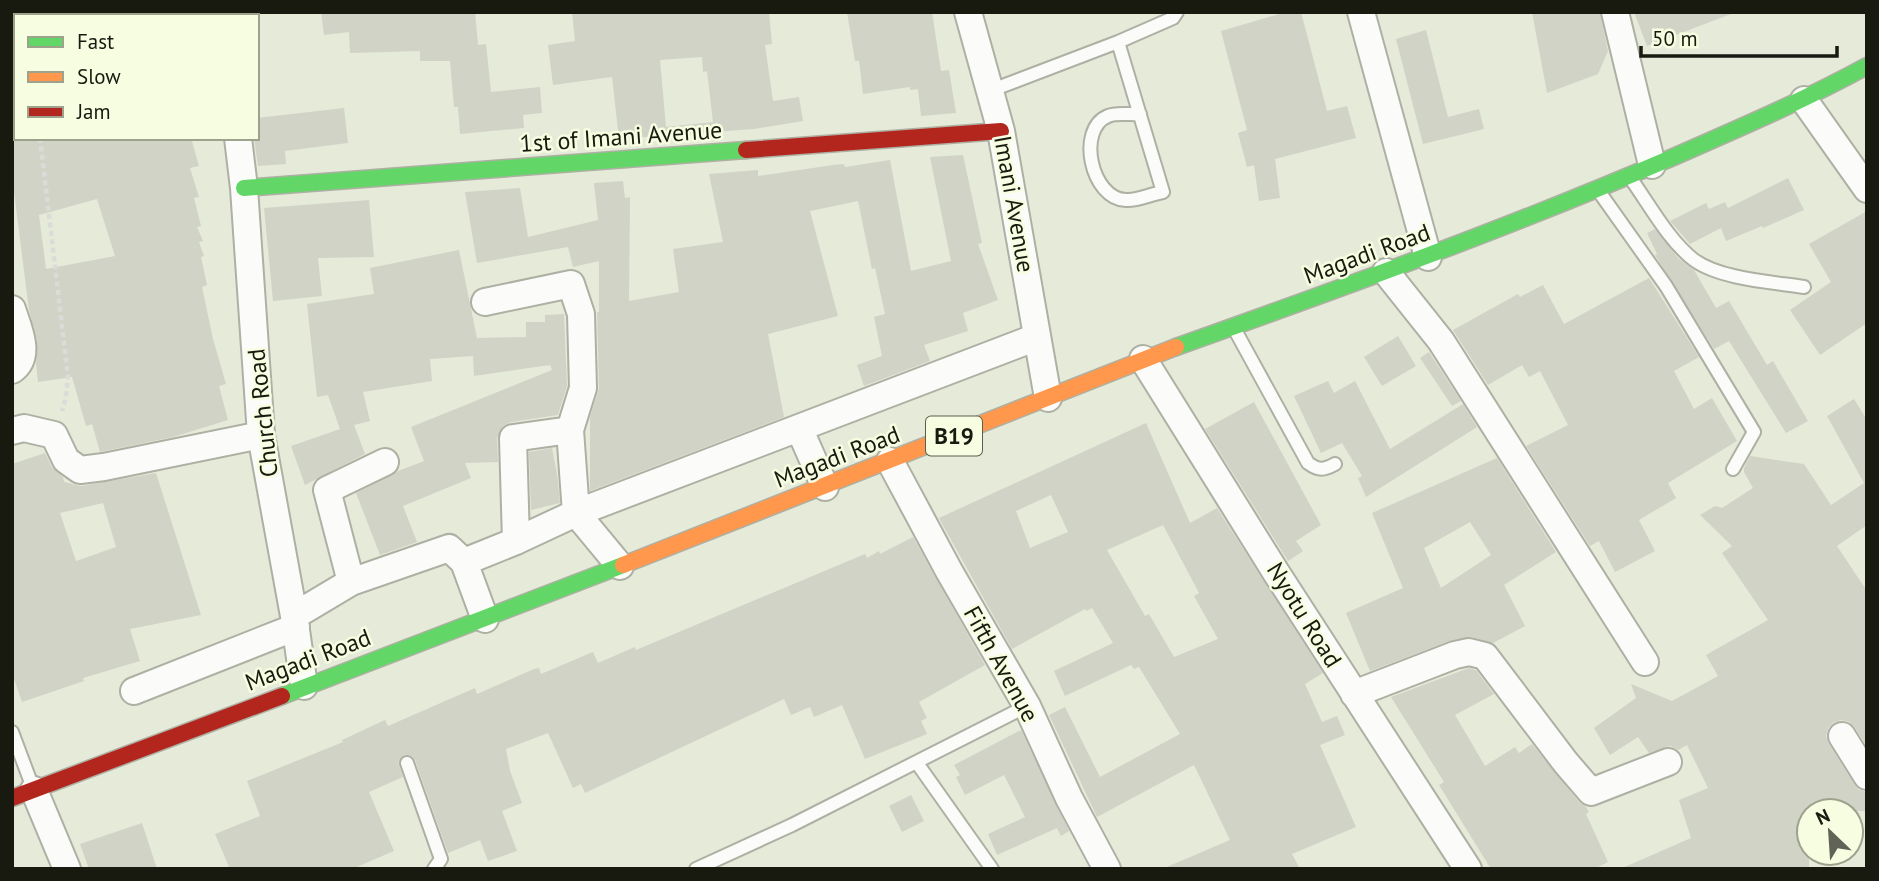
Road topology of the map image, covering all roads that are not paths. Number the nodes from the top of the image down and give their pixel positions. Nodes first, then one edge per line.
1 (968, 12) edge
2 (1177, 12) edge
3 (1361, 12) edge
4 (1615, 12) edge
5 (1118, 42) junction
6 (1867, 66) edge
7 (992, 90) junction
8 (1804, 100) junction
9 (1140, 114) junction
10 (1002, 131) junction
11 (238, 140) edge
12 (1640, 170) junction
13 (244, 188) junction
14 (1867, 189) edge
15 (1598, 190) junction
16 (1428, 257) junction
17 (1386, 272) junction
18 (1804, 287) dead end
19 (485, 302) dead end
20 (12, 309) edge
21 (1233, 327) junction
22 (1037, 337) junction
23 (1143, 359) junction
24 (12, 370) edge
25 (1048, 398) junction
26 (799, 428) junction
27 (570, 430) junction
28 (12, 431) edge
29 (261, 435) junction
30 (890, 461) junction
31 (385, 462) dead end
32 (1335, 464) dead end
33 (1732, 469) dead end
34 (825, 487) junction
35 (576, 513) junction
36 (516, 541) junction
37 (464, 562) junction
38 (620, 566) junction
39 (351, 582) junction
40 (485, 619) junction
41 (295, 621) junction
42 (1645, 662) dead end
43 (304, 686) junction
44 (134, 691) dead end
45 (1354, 694) junction
46 (1027, 706) junction
47 (12, 732) edge
48 (1842, 736) dead end
49 (1668, 762) dead end
50 (407, 763) dead end
51 (917, 763) junction
52 (1867, 776) edge
53 (23, 794) edge
54 (67, 869) edge
55 (434, 869) edge
56 (696, 869) edge
57 (992, 869) edge
58 (1107, 869) edge
59 (1468, 869) edge

1 - 7 street, Imani Avenue
2 - 5 lane
3 - 16 street
4 - 12 street
5 - 7 lane
5 - 9 lane
6 - 8 main road, Magadi Road / B19
7 - 10 street, Imani Avenue
8 - 12 main road, Magadi Road / B19
8 - 14 street
9 - 9 lane
10 - 13 main road, 1st of Imani Avenue
10 - 22 street, Imani Avenue
11 - 13 street, Church Road
12 - 15 main road, Magadi Road / B19
12 - 18 lane
13 - 29 street, Church Road
15 - 16 main road, Magadi Road / B19
15 - 33 lane
16 - 17 main road, Magadi Road / B19
17 - 21 main road, Magadi Road / B19
17 - 42 street
19 - 27 street
20 - 24 street
21 - 23 main road, Magadi Road / B19
21 - 32 lane
22 - 25 street, Imani Avenue
22 - 26 street
23 - 25 main road, Magadi Road / B19
23 - 45 street, Nyotu Road
25 - 30 main road, Magadi Road / B19
26 - 34 street
26 - 35 street
27 - 35 street
27 - 36 street
28 - 29 street
29 - 41 street, Church Road
30 - 34 main road, Magadi Road / B19
30 - 46 street, Fifth Avenue
31 - 39 street
34 - 38 main road, Magadi Road / B19
35 - 36 street
35 - 38 street
36 - 37 street
37 - 39 street
37 - 40 street
38 - 40 main road, Magadi Road / B19
39 - 41 street
40 - 43 main road, Magadi Road / B19
41 - 43 street, Church Road
41 - 44 street
43 - 53 main road, Magadi Road / B19
45 - 49 street
45 - 59 street, Nyotu Road
46 - 51 lane
46 - 58 street, Fifth Avenue
47 - 53 lane
48 - 52 street
50 - 55 lane
51 - 56 lane
51 - 57 lane
53 - 54 street

